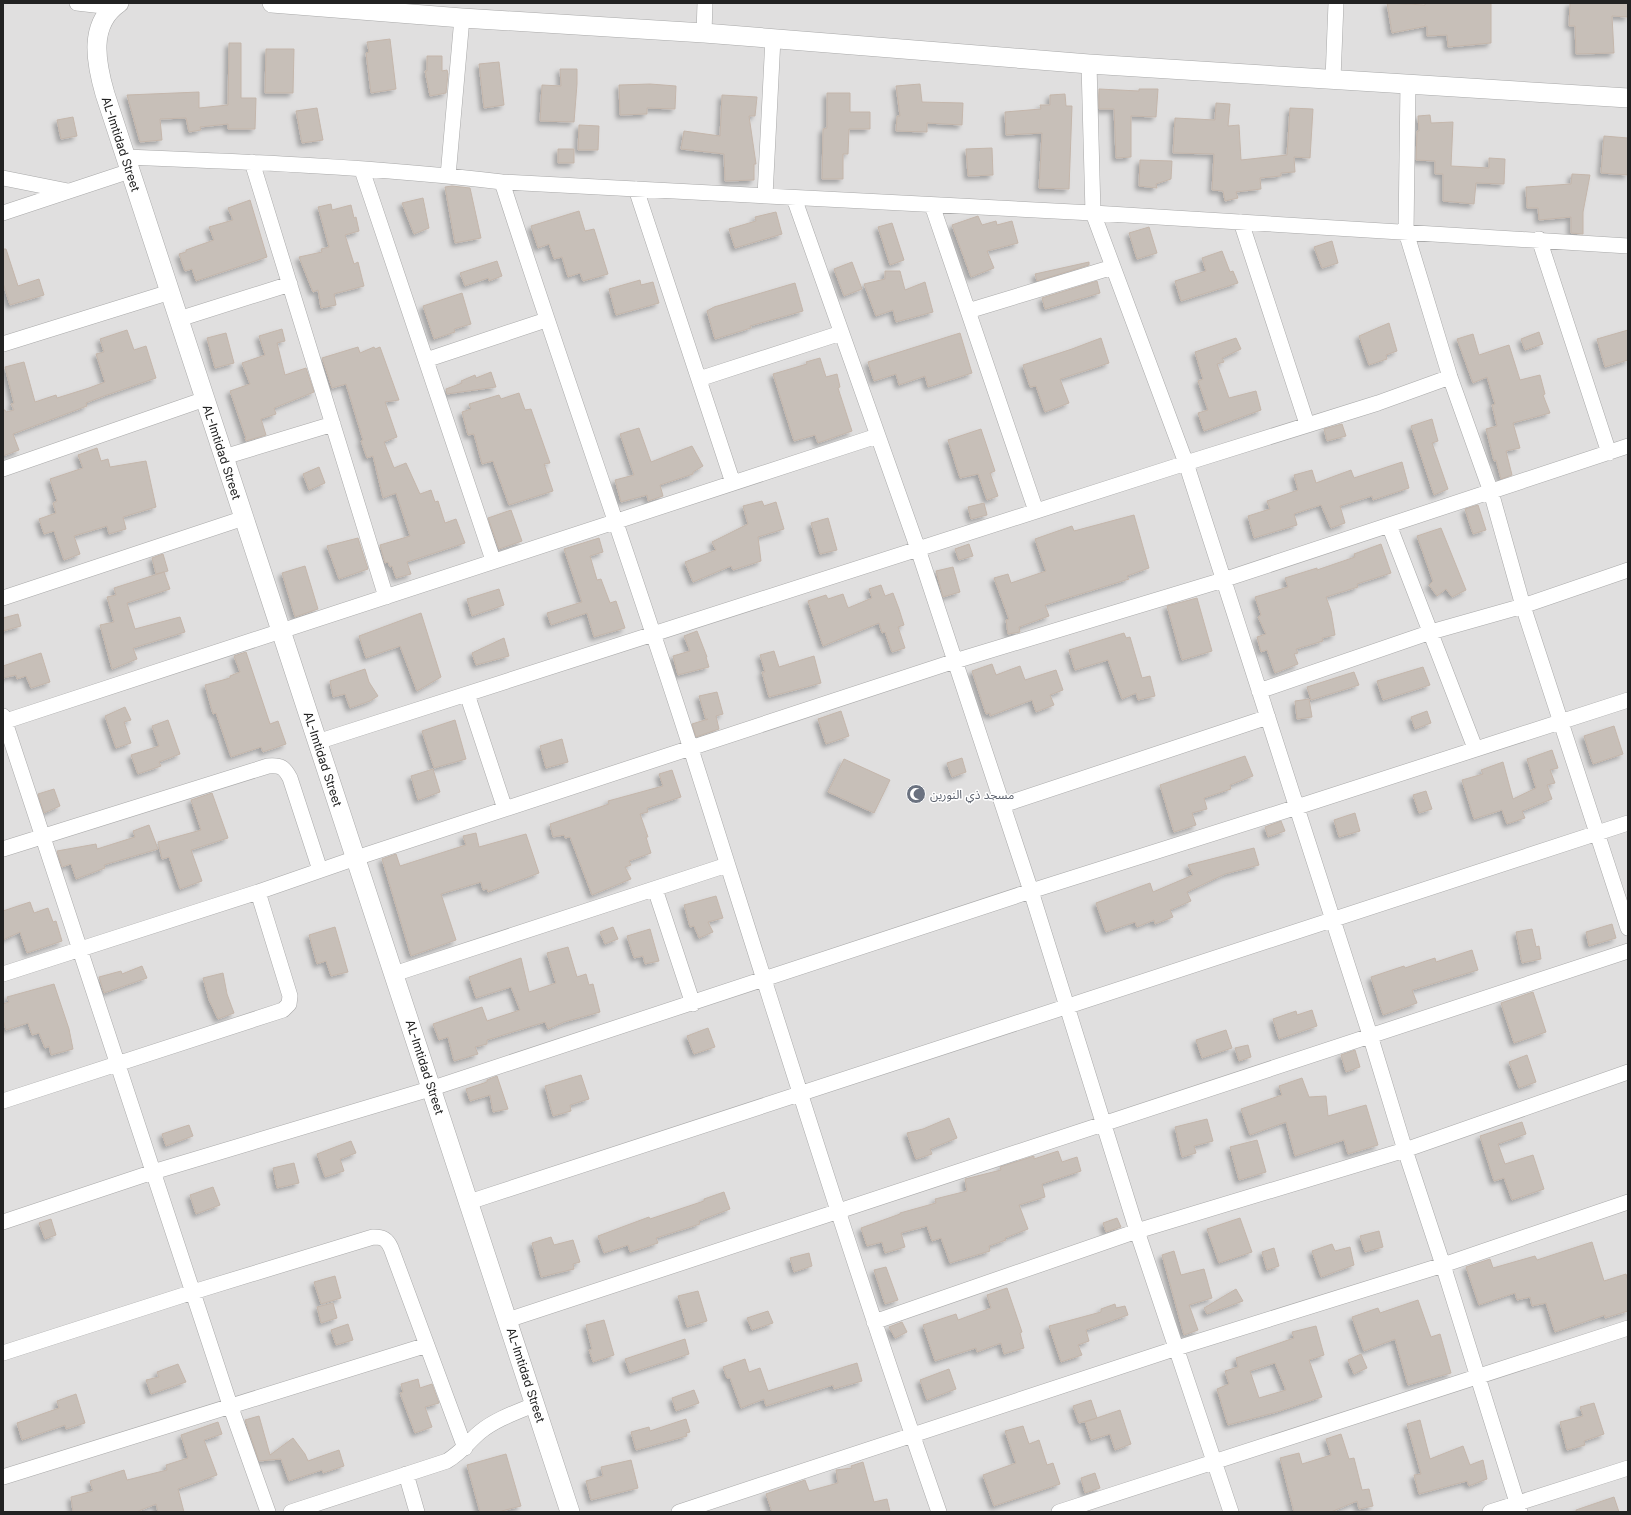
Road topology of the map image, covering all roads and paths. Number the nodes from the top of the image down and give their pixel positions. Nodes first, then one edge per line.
1 (76, 3) edge
2 (272, 3) edge
3 (705, 3) edge
4 (1336, 3) edge
5 (115, 5) edge
6 (389, 8) edge
7 (462, 18) junction
8 (704, 33) junction
9 (773, 38) junction
10 (1089, 64) junction
11 (1333, 79) junction
12 (1408, 83) junction
13 (1628, 98) edge
14 (252, 162) junction
15 (128, 164) junction
16 (362, 170) junction
17 (448, 176) junction
18 (3, 178) edge
19 (502, 182) junction
20 (636, 189) junction
21 (69, 192) junction
22 (765, 196) junction
23 (794, 198) junction
24 (932, 205) junction
25 (1093, 213) junction
26 (3, 214) edge
27 (1241, 222) junction
28 (1406, 232) junction
29 (1539, 239) junction
30 (1628, 246) edge
31 (1113, 267) junction
32 (290, 284) junction
33 (170, 292) junction
34 (968, 311) junction
35 (179, 319) junction
36 (546, 320) junction
37 (841, 333) junction
38 (3, 344) edge
39 (426, 360) junction
40 (1450, 377) junction
41 (698, 379) junction
42 (205, 399) junction
43 (332, 424) junction
44 (1307, 424) junction
45 (877, 436) junction
46 (1628, 446) edge
47 (1609, 453) junction
48 (224, 457) junction
49 (1186, 463) junction
50 (3, 468) edge
51 (733, 483) junction
52 (1491, 492) junction
53 (1036, 511) junction
54 (244, 518) junction
55 (615, 522) junction
56 (1390, 525) junction
57 (918, 549) junction
58 (493, 560) junction
59 (1628, 570) edge
60 (1223, 580) junction
61 (386, 597) junction
62 (3, 598) edge
63 (1523, 606) junction
64 (280, 632) junction
65 (1431, 632) junction
66 (652, 634) junction
67 (955, 661) junction
68 (1259, 691) junction
69 (467, 694) junction
70 (1628, 700) edge
71 (1268, 717) junction
72 (4, 720) edge
73 (1560, 722) junction
74 (317, 742) junction
75 (690, 748) junction
76 (1474, 748) junction
77 (1003, 805) junction
78 (1297, 807) junction
79 (505, 809) junction
80 (1628, 823) edge
81 (1597, 833) junction
82 (43, 836) junction
83 (3, 849) edge
84 (356, 858) junction
85 (727, 865) junction
86 (320, 870) junction
87 (654, 889) junction
88 (1031, 891) junction
89 (258, 892) junction
90 (1333, 919) junction
91 (1628, 928) edge
92 (79, 948) junction
93 (1628, 951) edge
94 (3, 974) edge
95 (394, 974) junction
96 (765, 980) junction
97 (693, 1004) junction
98 (1066, 1006) junction
99 (1370, 1035) junction
100 (119, 1064) junction
101 (1628, 1072) edge
102 (432, 1088) junction
103 (801, 1093) junction
104 (3, 1101) edge
105 (1104, 1123) junction
106 (1405, 1150) junction
107 (153, 1172) junction
108 (469, 1202) junction
109 (1628, 1202) edge
110 (837, 1210) junction
111 (3, 1222) edge
112 (1137, 1231) junction
113 (1443, 1265) junction
114 (193, 1292) junction
115 (508, 1320) junction
116 (874, 1322) junction
117 (1628, 1328) edge
118 (427, 1345) junction
119 (1177, 1348) junction
120 (3, 1353) edge
121 (1476, 1377) junction
122 (536, 1404) junction
123 (230, 1405) junction
124 (913, 1436) junction
125 (465, 1448) junction
126 (1214, 1461) junction
127 (1628, 1468) edge
128 (406, 1474) junction
129 (3, 1477) edge
130 (1518, 1508) edge
131 (268, 1512) edge
132 (291, 1512) edge
133 (417, 1512) edge
134 (570, 1512) edge
135 (679, 1512) edge
136 (939, 1512) edge
137 (1059, 1512) edge
138 (1231, 1512) edge
139 (1490, 1512) edge

1 - 5 street
2 - 6 street
3 - 8 street
4 - 11 street
5 - 15 street, AL-Imtidad Street
6 - 7 street
7 - 8 street
7 - 17 street
8 - 9 street
9 - 10 street
9 - 22 street
10 - 11 street
10 - 25 street
11 - 12 street
12 - 13 street
12 - 28 street
14 - 15 street
14 - 16 street
14 - 32 street
15 - 21 street
15 - 33 street, AL-Imtidad Street
16 - 17 street
16 - 39 street
17 - 19 street
18 - 21 street
19 - 20 street
19 - 36 street
20 - 22 street
20 - 41 street
21 - 26 street
22 - 23 street
23 - 24 street
23 - 37 street
24 - 25 street
24 - 34 street
25 - 27 street
25 - 31 street
27 - 28 street
27 - 44 street
28 - 29 street
28 - 40 street
29 - 30 street
29 - 47 street
31 - 34 street
31 - 49 street
32 - 35 street
32 - 43 street
33 - 35 street, AL-Imtidad Street
33 - 38 street
34 - 53 street
35 - 42 street, AL-Imtidad Street
36 - 39 street
36 - 55 street
37 - 41 street
37 - 45 street
39 - 58 street
40 - 44 street
40 - 52 street
41 - 51 street
42 - 48 street, AL-Imtidad Street
42 - 50 street
43 - 48 street
43 - 61 street
44 - 49 street
45 - 51 street
45 - 57 street
46 - 47 street
47 - 52 street
48 - 54 street, AL-Imtidad Street
49 - 53 street
49 - 60 street
51 - 55 street
52 - 56 street
52 - 63 street
53 - 57 street
54 - 62 street
54 - 64 street, AL-Imtidad Street
55 - 58 street
55 - 66 street
56 - 60 street
56 - 65 street
57 - 66 street
57 - 67 street
58 - 61 street
59 - 63 street
60 - 67 street
60 - 68 street
61 - 64 street
63 - 65 street
63 - 73 street
64 - 72 street
64 - 74 street, AL-Imtidad Street
65 - 68 street
65 - 76 street
66 - 69 street
66 - 75 street
67 - 75 street
67 - 77 street
68 - 71 street
69 - 74 street
69 - 79 street
70 - 73 street
71 - 77 street
71 - 78 street
72 - 82 street
73 - 76 street
73 - 81 street
74 - 84 street, AL-Imtidad Street
75 - 79 street
75 - 85 street
76 - 78 street
77 - 88 street
78 - 88 street
78 - 90 street
79 - 84 street
80 - 81 street
81 - 90 street
81 - 91 street
82 - 83 street
82 - 86 street
82 - 92 street
84 - 86 street
84 - 95 street, AL-Imtidad Street
85 - 87 street
85 - 96 street
86 - 89 street
87 - 95 street
87 - 97 street
88 - 96 street
88 - 98 street
89 - 92 street
89 - 100 street
90 - 98 street
90 - 99 street
92 - 94 street
92 - 100 street
93 - 99 street
95 - 102 street, AL-Imtidad Street
96 - 97 street
96 - 103 street
97 - 102 street
98 - 103 street
98 - 105 street
99 - 105 street
99 - 106 street
100 - 104 street
100 - 107 street
101 - 106 street
102 - 107 street
102 - 108 street, AL-Imtidad Street
103 - 108 street
103 - 110 street
105 - 110 street
105 - 112 street
106 - 112 street
106 - 113 street
107 - 111 street
107 - 114 street
108 - 115 street, AL-Imtidad Street
109 - 113 street
110 - 115 street
110 - 116 street
112 - 116 street
112 - 119 street
113 - 119 street
113 - 121 street
114 - 118 street
114 - 120 street
114 - 123 street
115 - 122 street, AL-Imtidad Street
116 - 124 street
117 - 121 street
118 - 123 street
118 - 125 street
119 - 124 street
119 - 126 street
121 - 126 street
121 - 130 street
122 - 125 street
122 - 134 street, AL-Imtidad Street
123 - 129 street
123 - 131 street
124 - 135 street
124 - 136 street
125 - 128 street
126 - 137 street
126 - 138 street
127 - 130 street
128 - 132 street
128 - 133 street
130 - 139 street

